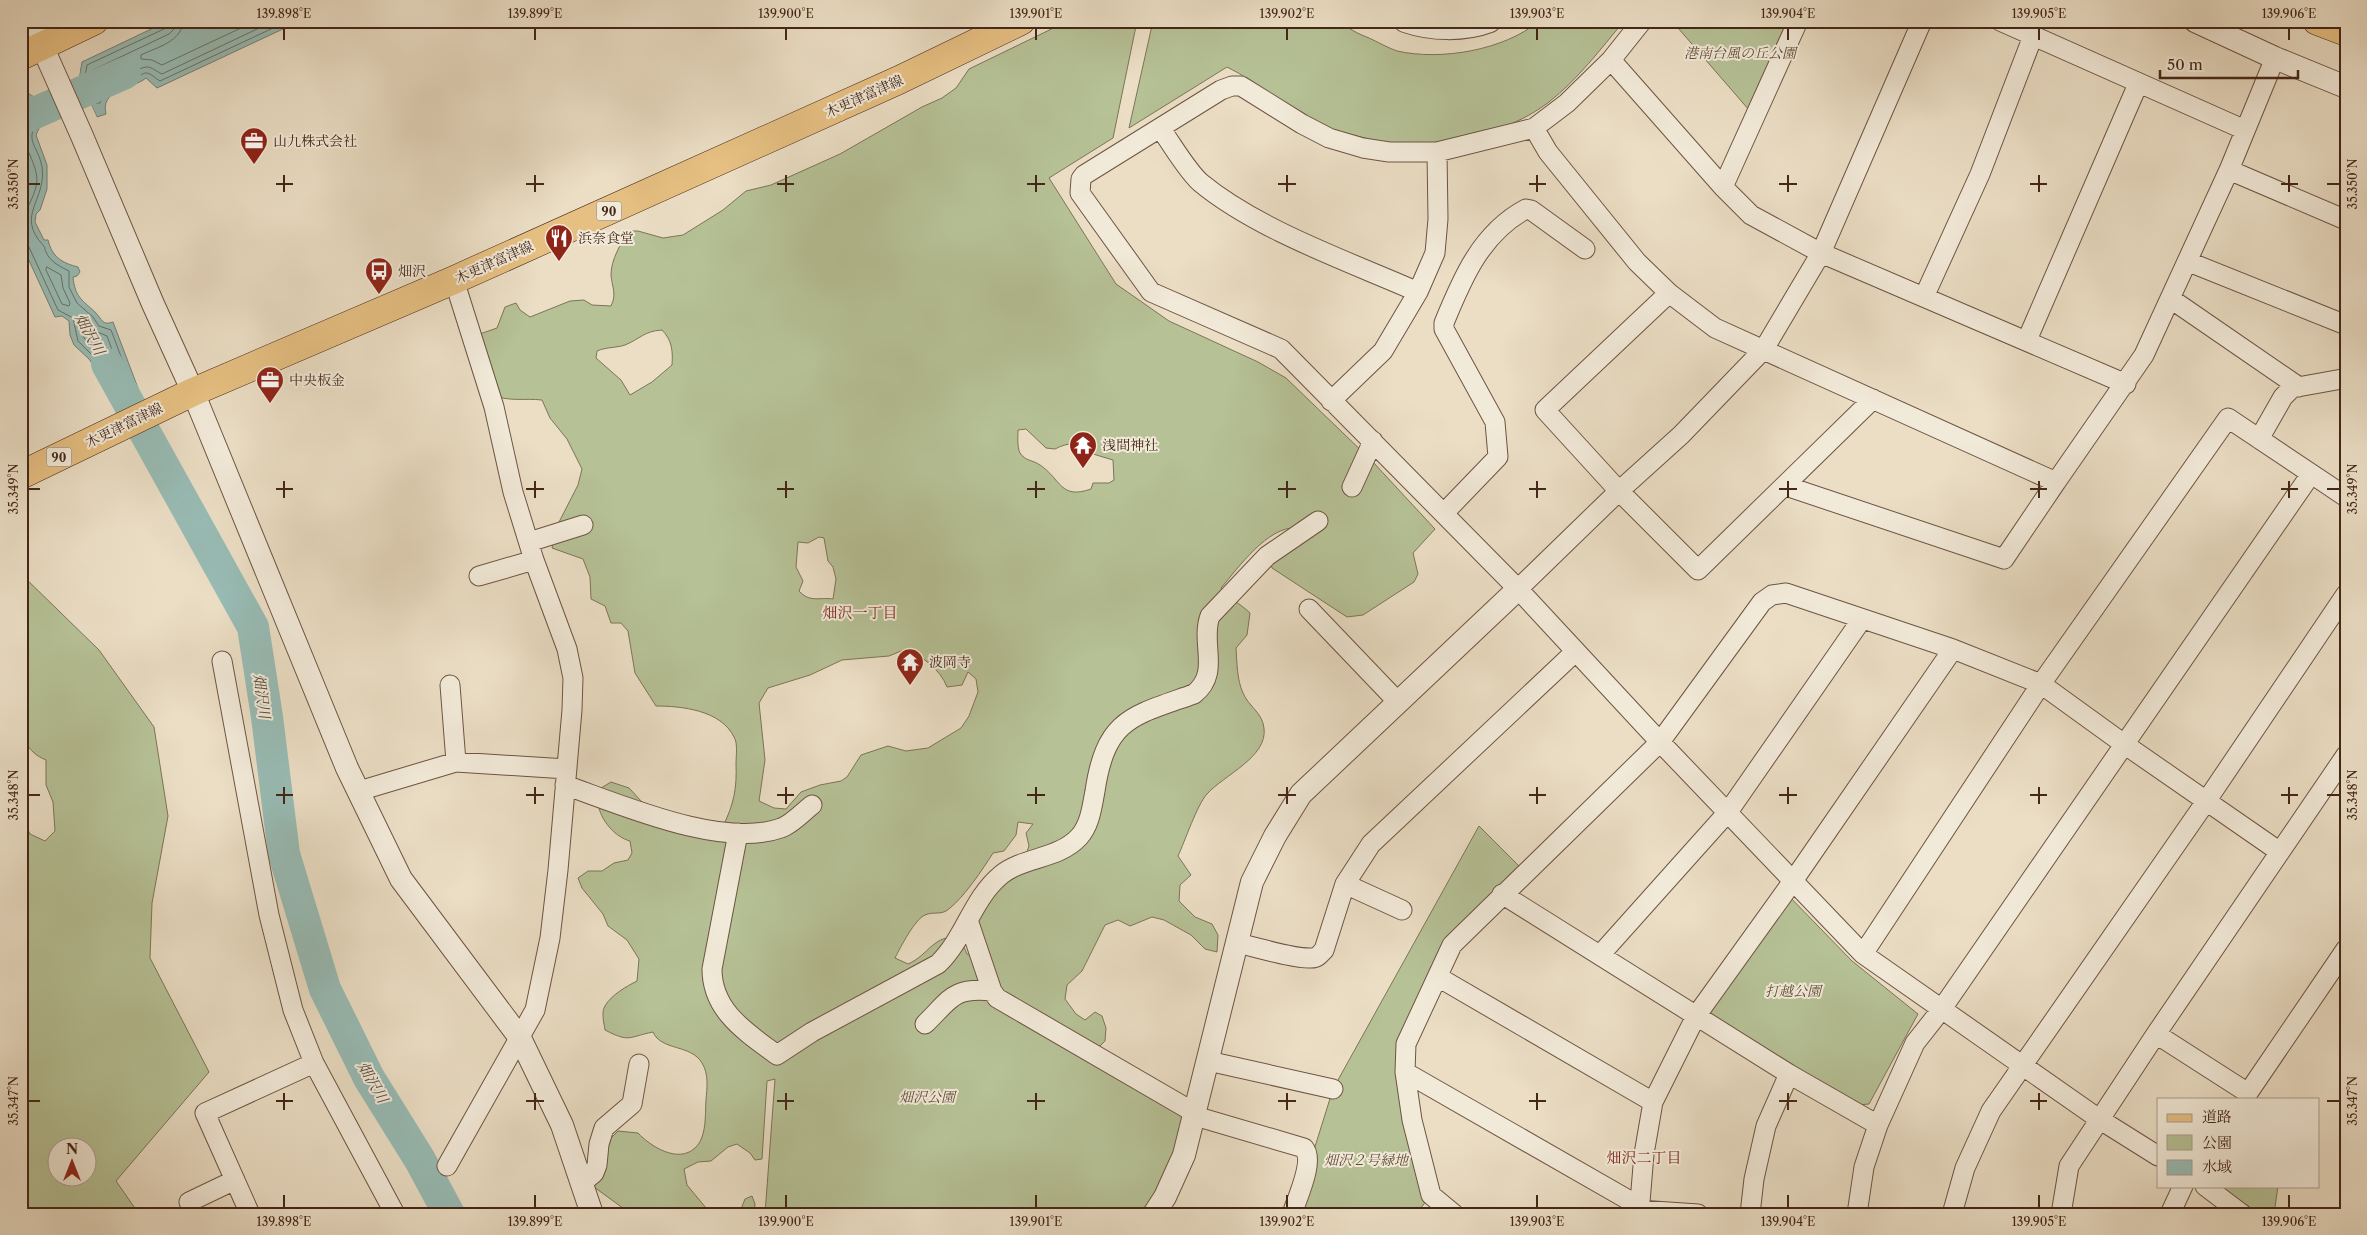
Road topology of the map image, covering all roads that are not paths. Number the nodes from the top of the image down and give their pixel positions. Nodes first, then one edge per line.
1 (31, 21) edge
2 (94, 21) edge
3 (1021, 21) edge
4 (1405, 21) edge
5 (1490, 21) edge
6 (1642, 21) edge
7 (1798, 21) edge
8 (1922, 21) edge
9 (2000, 21) edge
10 (2194, 21) edge
11 (2317, 21) edge
12 (2346, 32) edge
13 (2033, 36) junction
14 (37, 55) edge
15 (2275, 58) junction
16 (1611, 60) junction
17 (2138, 84) junction
18 (2346, 87) edge
19 (1160, 128) junction
20 (1534, 128) junction
21 (2245, 130) junction
22 (1437, 152) junction
23 (2229, 170) junction
24 (1723, 187) junction
25 (2346, 220) edge
26 (1584, 249) dead end
27 (1821, 253) junction
28 (2188, 262) junction
29 (454, 280) junction
30 (1418, 292) junction
31 (1669, 293) junction
32 (1924, 297) junction
33 (2170, 299) junction
34 (2346, 325) edge
35 (2027, 340) junction
36 (1764, 349) junction
37 (2342, 379) dead end
38 (2126, 384) junction
39 (2299, 387) junction
40 (193, 392) junction
41 (1873, 399) junction
42 (1331, 401) junction
43 (2259, 439) junction
44 (1373, 441) junction
45 (2311, 474) junction
46 (21, 475) edge
47 (2056, 482) junction
48 (1786, 486) junction
49 (1352, 487) dead end
50 (1619, 491) junction
51 (2346, 497) edge
52 (1444, 513) junction
53 (1318, 521) dead end
54 (583, 525) dead end
55 (529, 542) junction
56 (534, 560) junction
57 (479, 576) dead end
58 (1518, 588) junction
59 (2346, 594) edge
60 (1309, 609) dead end
61 (1862, 619) junction
62 (1953, 649) junction
63 (1575, 652) junction
64 (222, 661) dead end
65 (2041, 684) junction
66 (450, 685) dead end
67 (1397, 701) junction
68 (1660, 742) junction
69 (2124, 744) junction
70 (2346, 756) edge
71 (456, 762) junction
72 (566, 777) junction
73 (359, 791) junction
74 (2207, 800) junction
75 (812, 806) dead end
76 (1728, 812) junction
77 (738, 833) junction
78 (2280, 852) junction
79 (1793, 881) junction
80 (1345, 884) junction
81 (1502, 894) junction
82 (1402, 910) dead end
83 (968, 920) junction
84 (1237, 943) junction
85 (2346, 950) edge
86 (1863, 954) junction
87 (1600, 955) junction
88 (1438, 977) junction
89 (992, 991) junction
90 (1941, 1010) junction
91 (1696, 1016) junction
92 (925, 1024) dead end
93 (2156, 1034) junction
94 (520, 1038) junction
95 (1208, 1061) junction
96 (314, 1063) junction
97 (639, 1064) dead end
98 (2024, 1065) junction
99 (1405, 1072) junction
100 (1788, 1074) junction
101 (1333, 1089) dead end
102 (1654, 1102) junction
103 (1195, 1114) junction
104 (2099, 1119) junction
105 (1878, 1125) junction
106 (2157, 1155) edge
107 (447, 1166) dead end
108 (235, 1180) junction
109 (582, 1183) junction
110 (2182, 1188) edge
111 (2207, 1188) edge
112 (189, 1202) dead end
113 (1639, 1210) edge
114 (250, 1214) edge
115 (395, 1214) edge
116 (592, 1214) edge
117 (1154, 1214) edge
118 (1292, 1214) edge
119 (1454, 1214) edge
120 (1698, 1214) edge
121 (1750, 1214) edge
122 (1857, 1214) edge
123 (1952, 1214) edge
124 (2061, 1214) edge
125 (2170, 1214) edge
126 (2242, 1214) edge

1 - 14 street
2 - 14 main road
3 - 29 main road, 木更津富津線 / 90
4 - 5 street
6 - 16 street
7 - 24 street
8 - 27 street
9 - 13 street
10 - 15 street
11 - 12 main road
13 - 17 street
13 - 32 street
14 - 40 street
15 - 18 street
15 - 21 street
16 - 20 street
16 - 24 street
17 - 21 street
17 - 35 street
19 - 22 street
19 - 30 street
19 - 42 street
20 - 22 street
20 - 31 street
21 - 23 street
22 - 30 street
23 - 25 street
23 - 28 street
24 - 27 street
26 - 52 street
27 - 32 street
27 - 36 street
28 - 33 street
28 - 34 street
29 - 40 main road, 木更津富津線 / 90
29 - 55 street
30 - 42 street
31 - 36 street
31 - 50 street
32 - 35 street
33 - 38 street
33 - 39 street
35 - 38 street
36 - 41 street
36 - 50 street
37 - 39 street
38 - 47 street
39 - 43 street
40 - 46 main road, 木更津富津線 / 90
40 - 73 street
41 - 47 street
41 - 48 street
42 - 44 street
43 - 45 street
43 - 65 street
44 - 49 street
44 - 52 street
45 - 51 street
45 - 69 street
47 - 48 street
48 - 50 street
50 - 58 street
52 - 58 street
53 - 83 street
54 - 55 street
55 - 56 street
56 - 57 street
56 - 72 street
58 - 63 street
58 - 67 street
59 - 74 street
60 - 67 street
61 - 62 street
61 - 68 street
61 - 76 street
62 - 65 street
62 - 79 street
63 - 68 street
63 - 80 street
64 - 96 street
65 - 69 street
65 - 86 street
66 - 71 street
67 - 84 street
68 - 76 street
68 - 81 street
69 - 74 street
69 - 90 street
70 - 78 street
71 - 72 street
71 - 73 street
72 - 77 street
72 - 94 street
73 - 94 street
74 - 78 street
74 - 98 street
75 - 77 street
76 - 79 street
76 - 87 street
77 - 83 street
78 - 93 street
79 - 86 street
79 - 91 street
80 - 82 street
80 - 84 street
81 - 87 street
81 - 88 street
83 - 89 street
84 - 95 street
85 - 93 street
86 - 90 street
87 - 91 street
88 - 99 street
88 - 102 street
89 - 92 street
89 - 103 street
90 - 98 street
90 - 105 street
91 - 100 street
91 - 102 street
93 - 104 street
94 - 107 street
94 - 109 street
95 - 101 street
95 - 103 street
96 - 108 street
96 - 115 street
97 - 109 street
98 - 104 street
98 - 123 street
99 - 113 street
99 - 119 street
100 - 105 street
100 - 121 street
102 - 113 street
103 - 117 street
103 - 118 street
104 - 106 street
104 - 124 street
105 - 122 street
108 - 112 street
108 - 114 street
109 - 116 street
110 - 125 street
111 - 126 street
113 - 120 street

